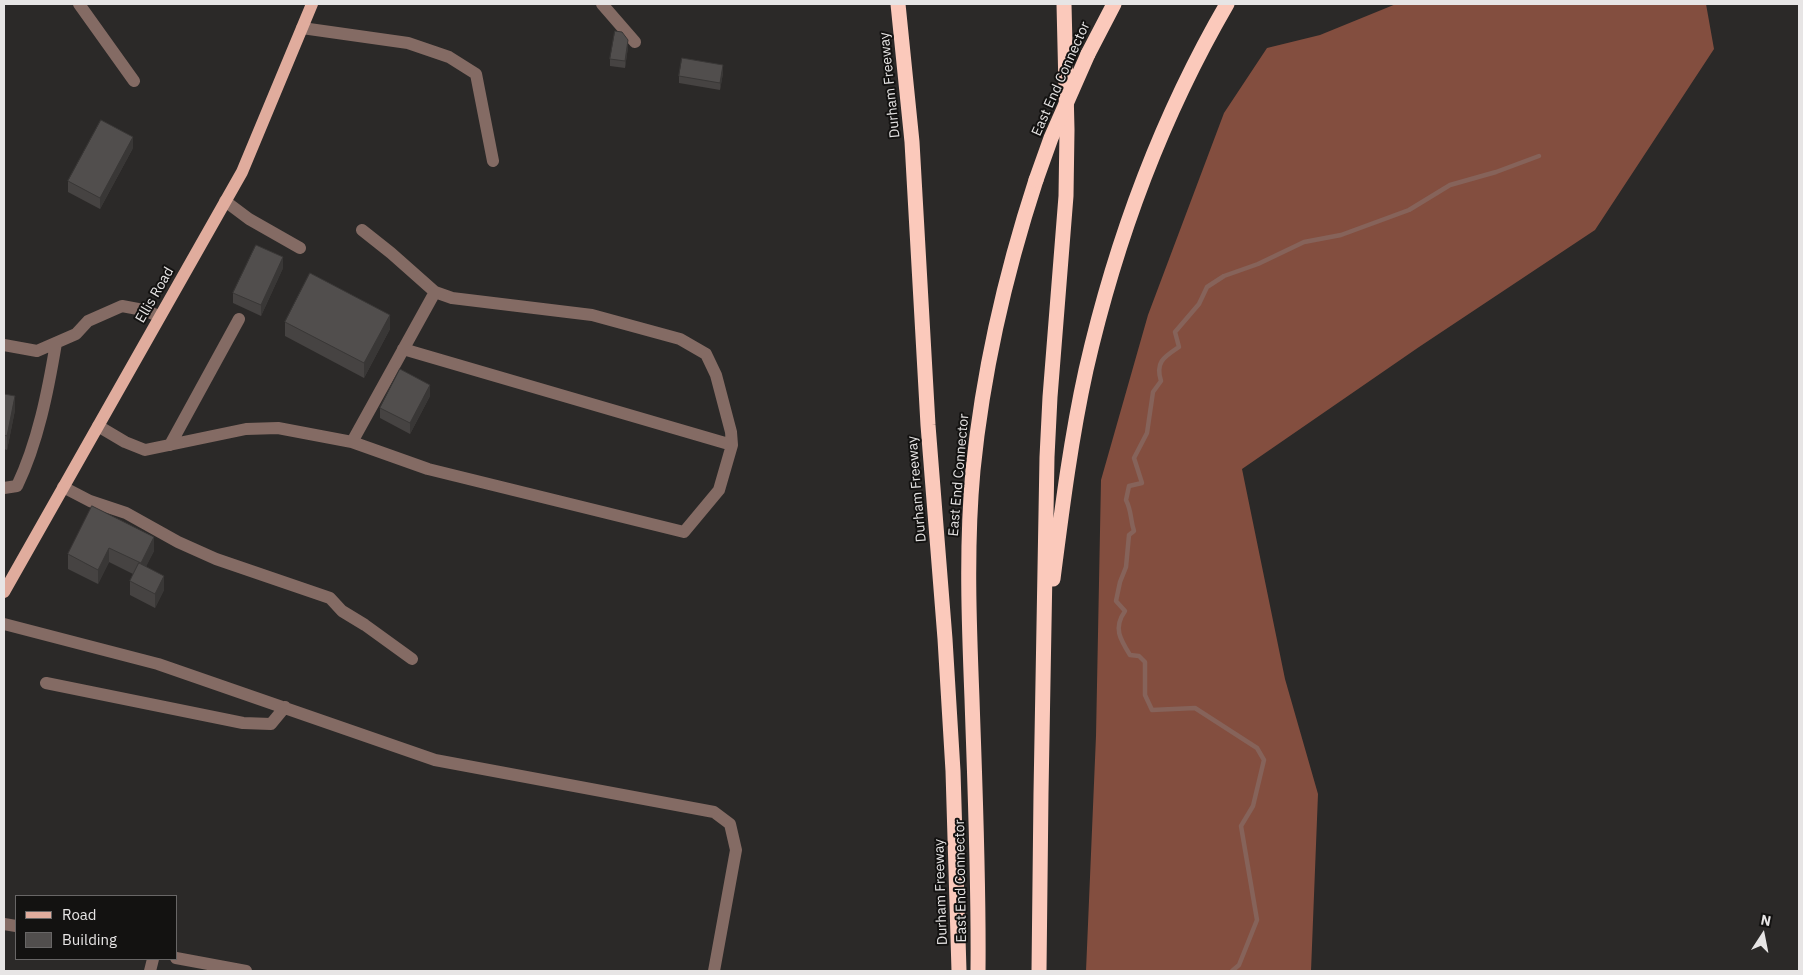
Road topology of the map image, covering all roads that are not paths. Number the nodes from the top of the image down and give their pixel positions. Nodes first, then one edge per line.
1 (79, 4) edge
2 (312, 4) edge
3 (602, 4) edge
4 (898, 4) edge
5 (1064, 4) edge
6 (1114, 4) edge
7 (1227, 4) edge
8 (302, 28) junction
9 (635, 42) dead end
10 (134, 81) dead end
11 (493, 161) dead end
12 (225, 200) junction
13 (362, 230) dead end
14 (300, 248) dead end
15 (435, 292) junction
16 (160, 316) junction
17 (239, 319) dead end
18 (56, 343) junction
19 (4, 344) edge
20 (403, 349) junction
21 (98, 426) junction
22 (352, 442) junction
23 (170, 445) junction
24 (732, 445) junction
25 (63, 487) junction
26 (4, 488) edge
27 (4, 592) edge
28 (4, 624) edge
29 (412, 659) dead end
30 (1043, 660) junction
31 (46, 683) dead end
32 (285, 708) junction
33 (178, 958) edge
34 (246, 971) edge
35 (714, 971) edge
36 (959, 971) edge
37 (978, 971) edge
38 (1039, 971) edge

1 - 10 lane
2 - 8 main road, Ellis Road
3 - 9 lane
4 - 36 highway, Durham Freeway
5 - 30 highway
6 - 37 highway, East End Connector, bridge
7 - 30 highway
8 - 11 lane
8 - 12 main road, Ellis Road
12 - 14 lane
12 - 16 main road, Ellis Road
13 - 15 lane
15 - 20 lane
15 - 24 lane
16 - 18 lane
16 - 21 main road, Ellis Road
17 - 23 lane
18 - 19 lane
18 - 26 lane
20 - 22 lane
20 - 24 lane
21 - 23 lane
21 - 25 main road, Ellis Road
22 - 23 lane
22 - 24 lane
25 - 27 main road, Ellis Road
25 - 29 lane
28 - 32 lane
30 - 38 highway
31 - 32 lane
32 - 35 lane
33 - 34 lane

